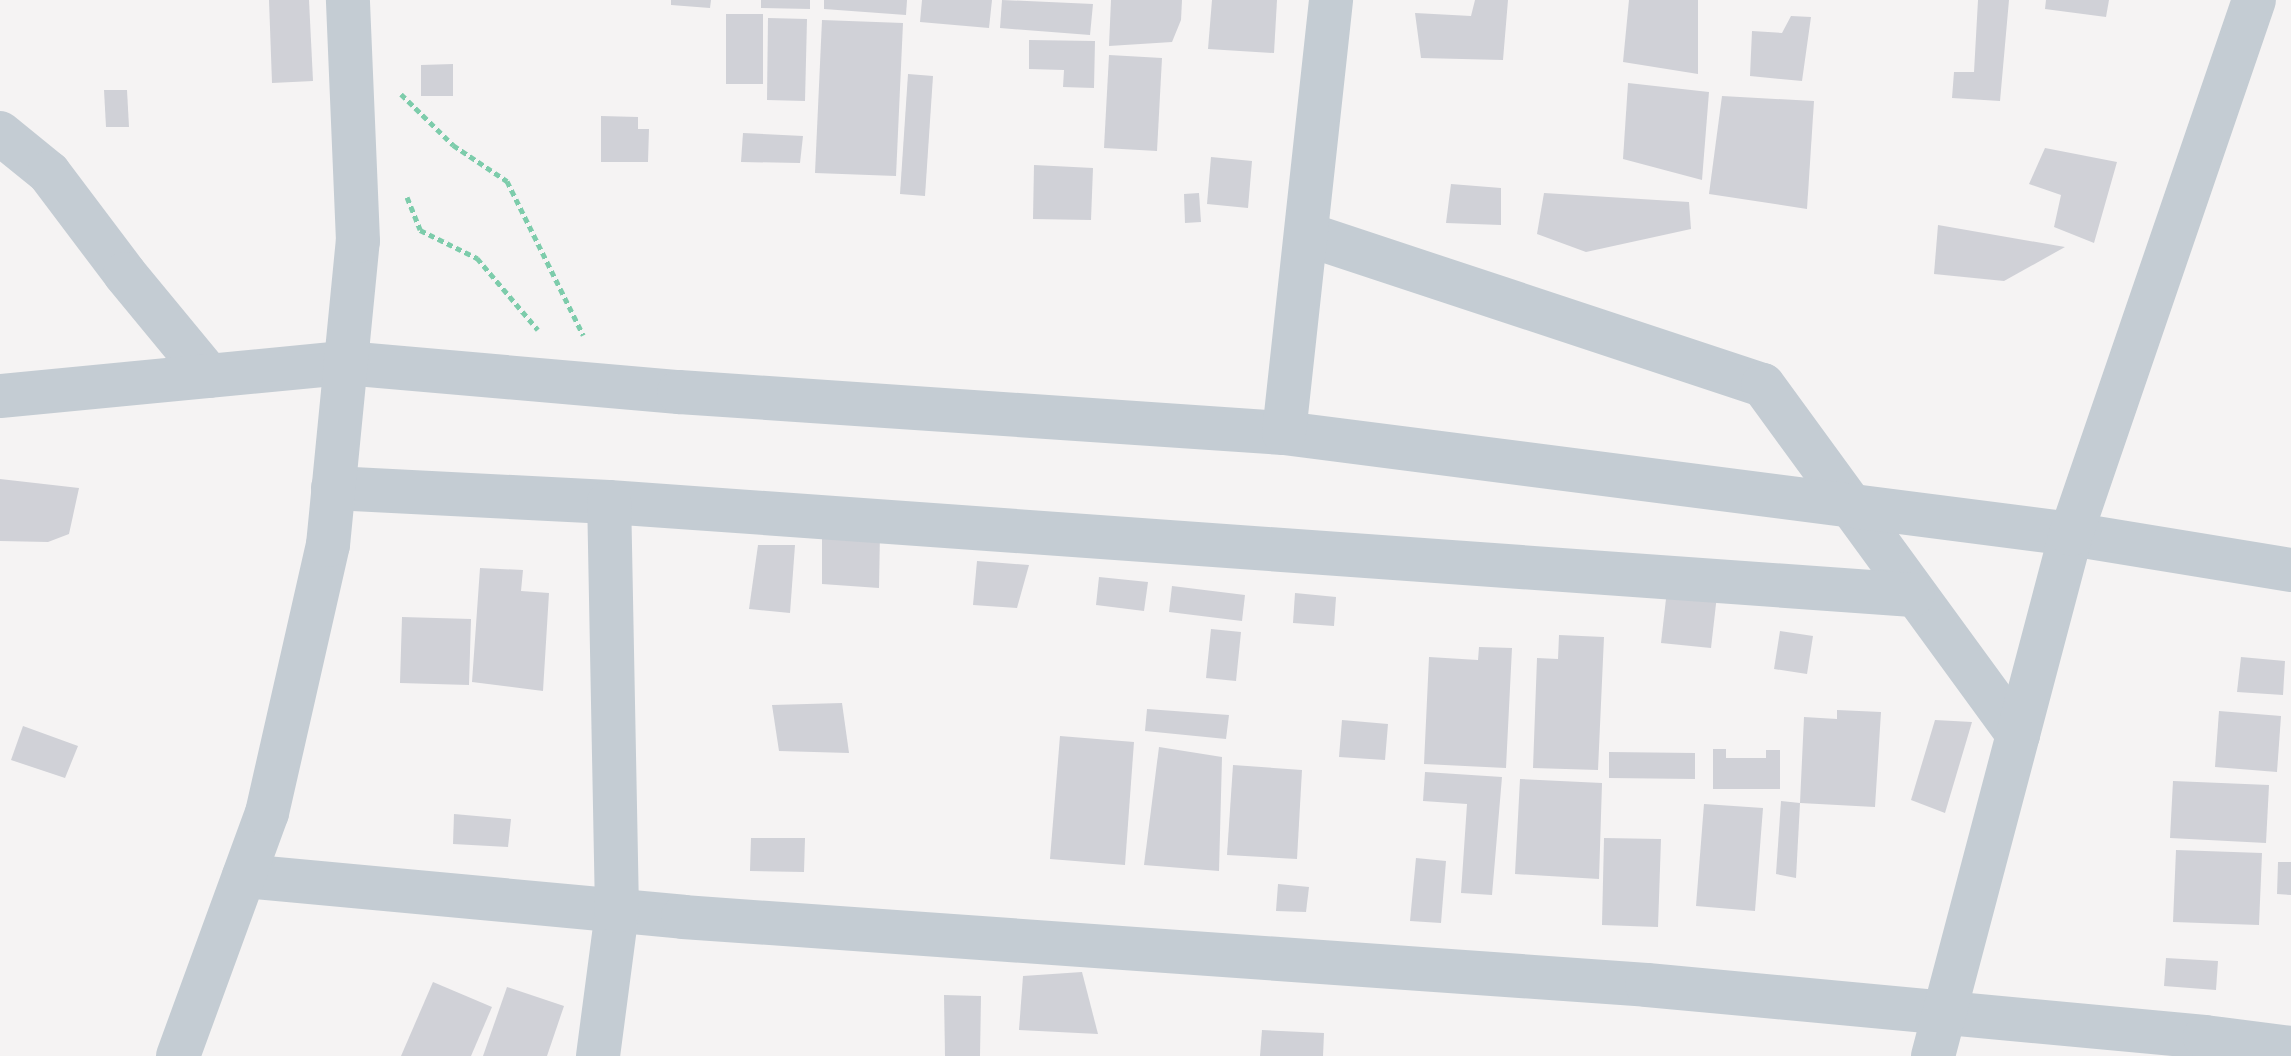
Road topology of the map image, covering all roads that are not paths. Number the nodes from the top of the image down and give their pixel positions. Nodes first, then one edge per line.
1 (348, 0) edge
2 (1331, 0) edge
3 (2254, 0) edge
4 (0, 133) edge
5 (1306, 234) junction
6 (345, 363) junction
7 (209, 376) junction
8 (0, 396) edge
9 (1284, 433) junction
10 (333, 488) junction
11 (609, 502) junction
12 (1848, 506) junction
13 (2071, 534) junction
14 (2291, 570) edge
15 (1913, 595) junction
16 (2018, 735) junction
17 (244, 876) junction
18 (617, 911) junction
19 (1946, 1013) junction
20 (2291, 1048) edge
21 (178, 1056) edge
22 (598, 1056) edge
23 (1933, 1056) edge

1 - 6 street
2 - 5 street
3 - 13 street
4 - 7 street
5 - 9 street
5 - 12 street
6 - 7 street
6 - 9 street
6 - 10 street
7 - 8 street
9 - 12 street
10 - 11 street
10 - 17 street
11 - 15 street
11 - 18 street
12 - 13 street
12 - 15 street
13 - 14 street
13 - 16 street
15 - 16 street
16 - 19 street
17 - 18 street
17 - 21 street
18 - 19 street
18 - 22 street
19 - 20 street
19 - 23 street

